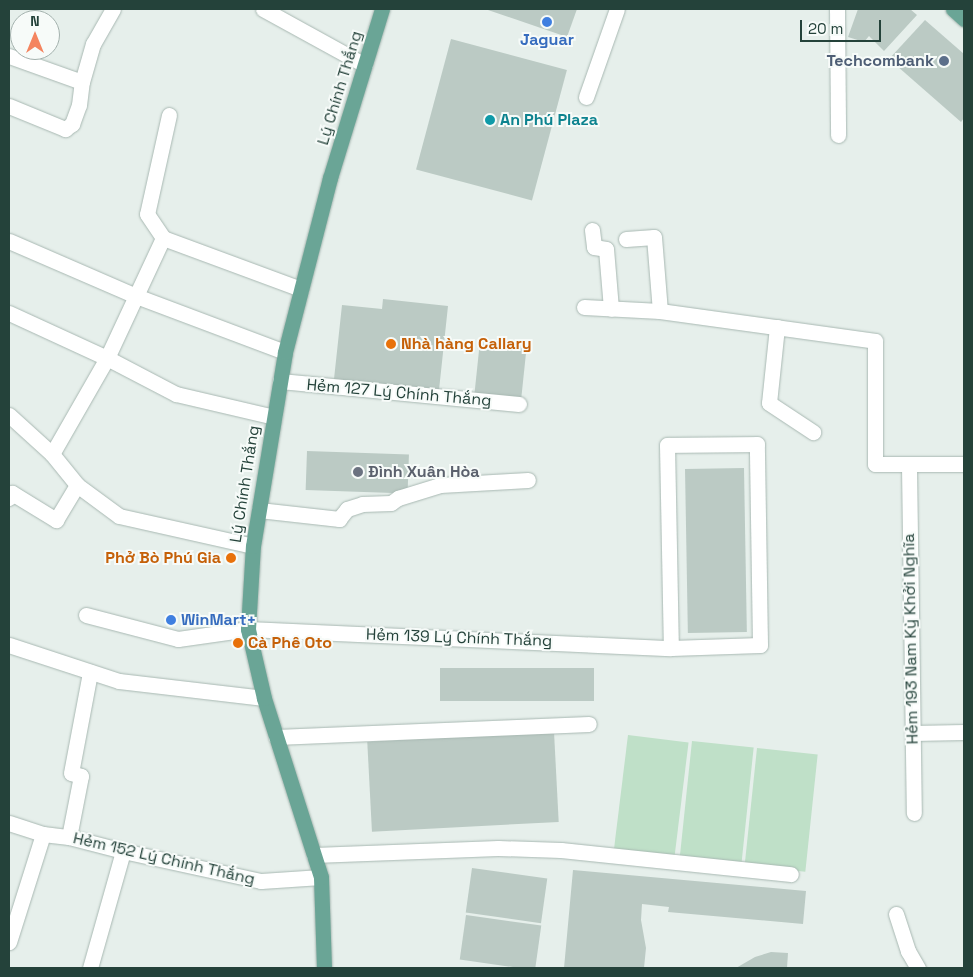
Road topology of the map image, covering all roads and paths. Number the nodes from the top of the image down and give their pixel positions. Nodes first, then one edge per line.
1 (113, 9) edge
2 (263, 9) edge
3 (382, 9) edge
4 (617, 9) edge
5 (837, 9) edge
6 (953, 9) edge
7 (964, 19) edge
8 (9, 56) edge
9 (365, 65) junction
10 (82, 82) junction
11 (586, 97) dead end
12 (9, 106) edge
13 (169, 115) dead end
14 (838, 135) dead end
15 (592, 230) dead end
16 (163, 238) junction
17 (626, 239) dead end
18 (9, 241) edge
19 (301, 289) junction
20 (136, 296) junction
21 (584, 307) dead end
22 (611, 309) junction
23 (660, 311) junction
24 (9, 313) edge
25 (777, 327) junction
26 (285, 352) junction
27 (107, 358) junction
28 (280, 381) junction
29 (519, 404) dead end
30 (9, 415) edge
31 (274, 417) junction
32 (813, 432) dead end
33 (52, 454) junction
34 (964, 464) edge
35 (909, 466) junction
36 (528, 480) dead end
37 (77, 485) junction
38 (9, 498) edge
39 (259, 510) junction
40 (253, 546) junction
41 (86, 615) dead end
42 (248, 629) junction
43 (9, 644) edge
44 (671, 648) junction
45 (90, 672) junction
46 (264, 698) junction
47 (589, 724) dead end
48 (964, 732) edge
49 (913, 733) junction
50 (276, 737) junction
51 (914, 812) dead end
52 (9, 823) edge
53 (43, 834) junction
54 (69, 837) junction
55 (124, 851) junction
56 (314, 855) junction
57 (792, 874) dead end
58 (320, 877) junction
59 (896, 914) dead end
60 (9, 942) edge
61 (90, 968) edge
62 (324, 968) edge
63 (918, 968) edge

1 - 10 street
2 - 9 street
3 - 9 main road, Lý Chính Thắng
4 - 11 street
5 - 14 street
6 - 7 main road
8 - 10 street
9 - 19 main road, Lý Chính Thắng
10 - 12 street
13 - 16 street
15 - 22 street
16 - 19 street
16 - 20 street
17 - 23 street
18 - 20 street
19 - 26 main road, Lý Chính Thắng
20 - 26 street
20 - 27 street
21 - 22 street
22 - 23 street
23 - 25 street
24 - 27 street
25 - 32 street
25 - 35 street
26 - 28 main road, Lý Chính Thắng
27 - 31 street
27 - 33 street
28 - 29 street, Hẻm 127 Lý Chính Thắng
28 - 31 main road, Lý Chính Thắng
30 - 33 street
31 - 39 main road, Lý Chính Thắng
33 - 37 street
34 - 35 street
35 - 49 street, Hẻm 193 Nam Kỳ Khởi Nghĩa
36 - 39 street
37 - 38 street
37 - 40 street
39 - 40 main road, Lý Chính Thắng
40 - 42 main road, Lý Chính Thắng
41 - 42 street, Hẻm 139 Lý Chính Thắng
42 - 44 street, Hẻm 139 Lý Chính Thắng
42 - 46 main road, Lý Chính Thắng
43 - 45 street
44 - 44 street, Hẻm 139 Lý Chính Thắng
45 - 46 street
45 - 54 street
46 - 50 main road, Lý Chính Thắng
47 - 50 street
48 - 49 street
49 - 51 street, Hẻm 193 Nam Kỳ Khởi Nghĩa
50 - 56 main road, Lý Chính Thắng
52 - 53 street, Hẻm 152 Lý Chính Thắng
53 - 54 street, Hẻm 152 Lý Chính Thắng
53 - 60 street
54 - 55 street, Hẻm 152 Lý Chính Thắng
55 - 58 street, Hẻm 152 Lý Chính Thắng
55 - 61 street
56 - 57 street
56 - 58 main road, Lý Chính Thắng
58 - 62 main road, Lý Chính Thắng
59 - 63 street

